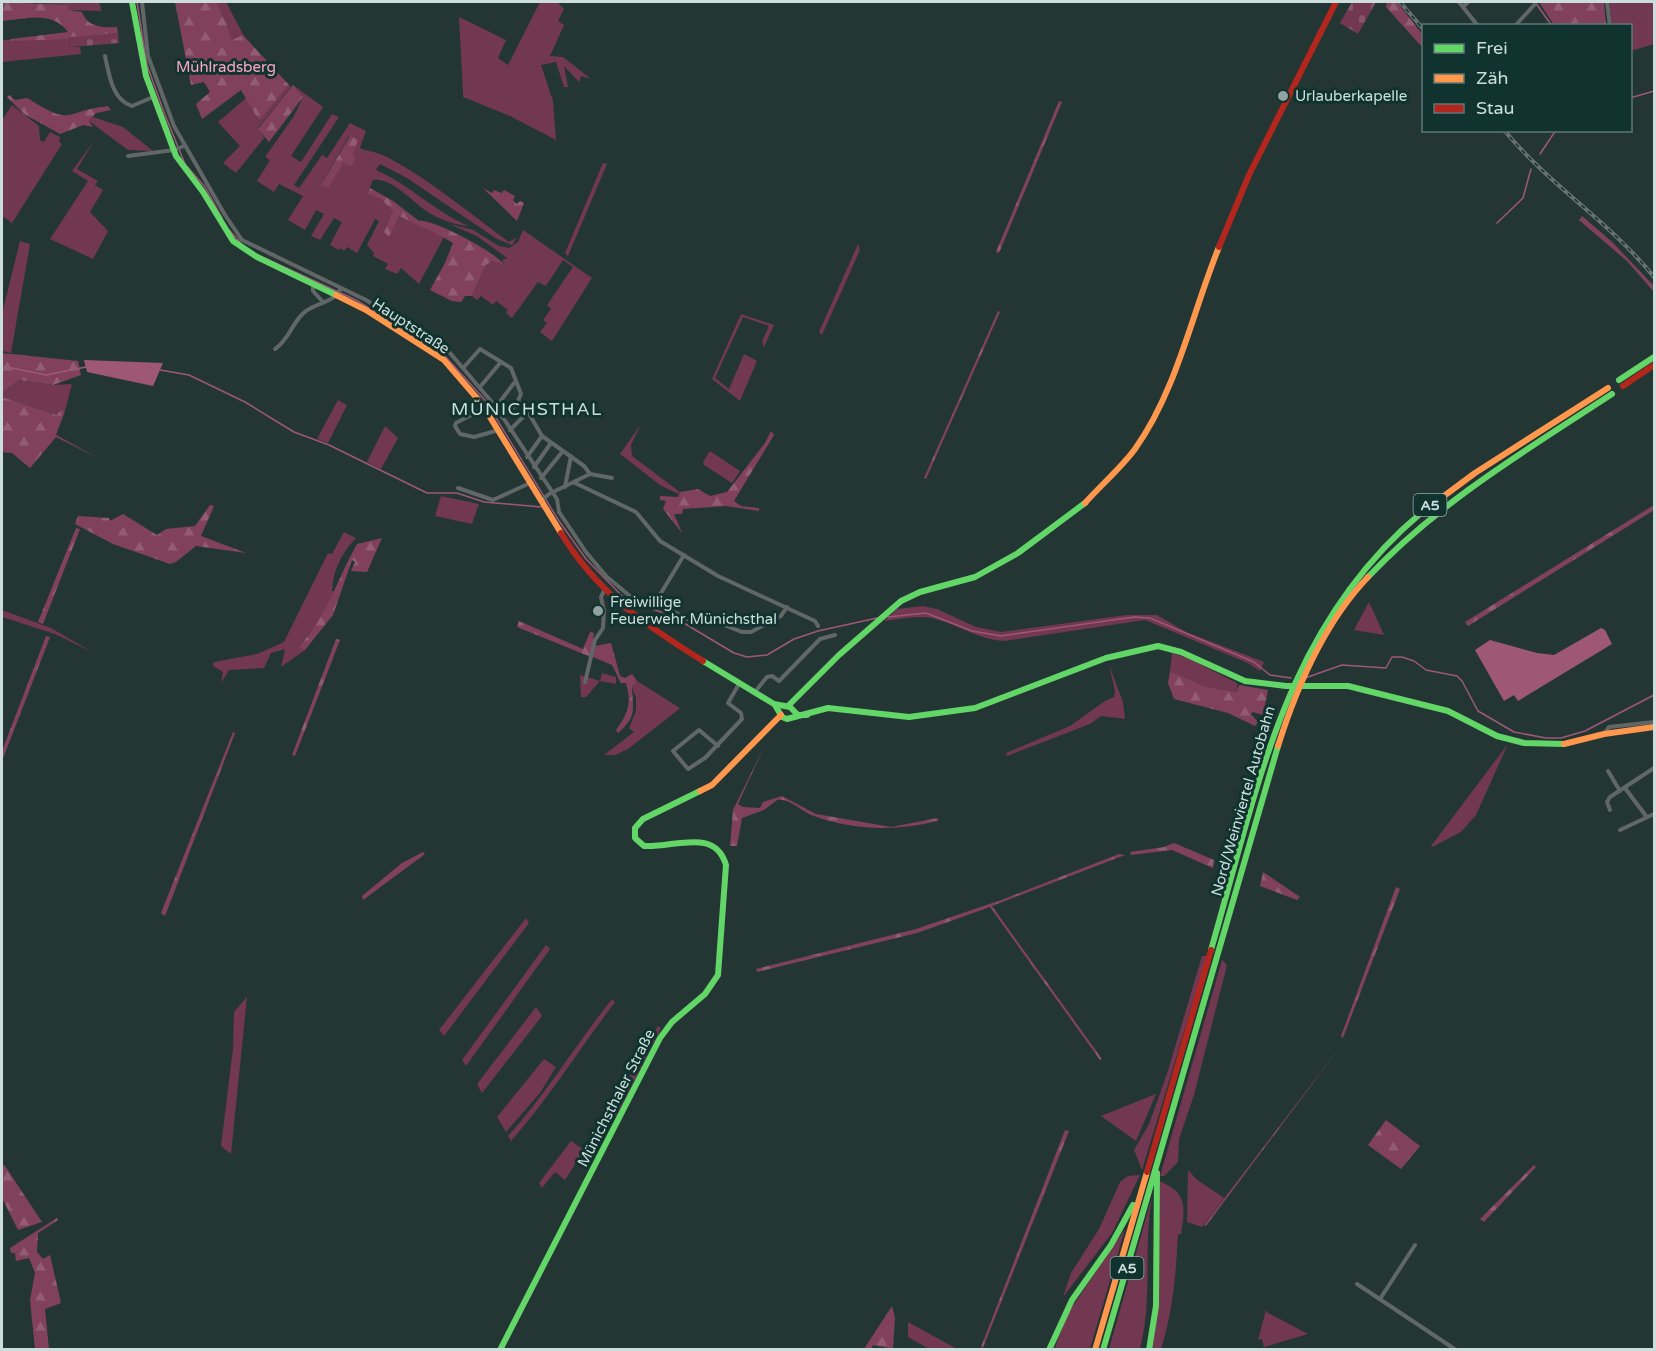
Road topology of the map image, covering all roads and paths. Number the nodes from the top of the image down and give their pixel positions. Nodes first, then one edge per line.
1 (132, 2) edge
2 (142, 2) edge
3 (1336, 2) edge
4 (1459, 2) edge
5 (1468, 2) edge
6 (1607, 2) edge
7 (1535, 3) dead end
8 (1463, 7) junction
9 (140, 17) junction
10 (1476, 24) edge
11 (1517, 24) edge
12 (1610, 24) edge
13 (105, 56) dead end
14 (153, 97) junction
15 (182, 147) junction
16 (175, 150) junction
17 (128, 156) dead end
18 (313, 285) junction
19 (339, 293) junction
20 (323, 302) junction
21 (275, 349) dead end
22 (1654, 357) edge
23 (500, 363) junction
24 (455, 365) junction
25 (1654, 365) edge
26 (464, 367) junction
27 (514, 383) junction
28 (480, 387) junction
29 (518, 401) junction
30 (496, 407) junction
31 (485, 408) junction
32 (528, 412) junction
33 (502, 417) junction
34 (499, 430) junction
35 (510, 430) junction
36 (542, 435) junction
37 (551, 443) junction
38 (563, 451) junction
39 (571, 456) junction
40 (527, 457) junction
41 (534, 467) junction
42 (590, 474) junction
43 (541, 478) junction
44 (612, 478) dead end
45 (530, 483) junction
46 (575, 483) junction
47 (458, 488) dead end
48 (565, 488) junction
49 (551, 493) junction
50 (544, 503) junction
51 (684, 555) junction
52 (604, 591) junction
53 (655, 603) junction
54 (787, 607) junction
55 (818, 626) dead end
56 (835, 635) dead end
57 (585, 682) dead end
58 (740, 684) junction
59 (754, 693) junction
60 (1292, 695) junction
61 (787, 712) junction
62 (1654, 722) edge
63 (1654, 727) edge
64 (1601, 735) junction
65 (718, 746) junction
66 (1654, 768) edge
67 (1608, 771) dead end
68 (1625, 788) junction
69 (1620, 790) junction
70 (1610, 810) dead end
71 (1654, 814) edge
72 (1646, 816) junction
73 (1620, 830) dead end
74 (1160, 1154) junction
75 (1140, 1192) junction
76 (1414, 1245) dead end
77 (1357, 1284) dead end
78 (1380, 1299) junction
79 (500, 1350) edge
80 (1049, 1350) edge
81 (1095, 1350) edge
82 (1103, 1350) edge
83 (1149, 1350) edge
84 (1456, 1350) edge

1 - 9 main road, Hauptstraße
2 - 9 street
3 - 61 main road
4 - 8 street
5 - 8 street
6 - 12 street
7 - 11 street
8 - 10 street
9 - 14 main road, Hauptstraße
9 - 15 street, Hauptstraße
13 - 14 street
14 - 16 main road, Hauptstraße
15 - 16 street
15 - 19 street, Hauptstraße
16 - 17 street
16 - 18 main road, Hauptstraße
18 - 19 main road, Hauptstraße
18 - 20 street
19 - 20 street
19 - 24 main road, Hauptstraße
20 - 21 street
22 - 25 main road
23 - 26 street
23 - 27 street
23 - 28 street
24 - 26 street, Hauptstraße
24 - 31 main road, Hauptstraße
26 - 28 street, Hauptstraße
27 - 29 street
27 - 30 street
28 - 30 street, Hauptstraße
29 - 32 street
29 - 33 street
30 - 33 street, Hauptstraße
31 - 34 main road, Hauptstraße
31 - 34 street
32 - 35 street
32 - 36 street
33 - 35 street, Hauptstraße
34 - 45 main road, Hauptstraße
35 - 40 street, Hauptstraße
36 - 37 street
36 - 40 street
37 - 38 street
37 - 41 street
38 - 39 street
38 - 43 street
39 - 42 street
39 - 48 street
40 - 41 street, Hauptstraße
41 - 43 street, Hauptstraße
42 - 44 street
42 - 46 street
43 - 49 street, Hauptstraße
45 - 47 street
45 - 50 main road, Hauptstraße
46 - 48 street
46 - 51 street
48 - 49 street
49 - 50 street
49 - 53 street, Hauptstraße
50 - 52 main road, Hauptstraße
51 - 53 street
51 - 54 street
52 - 57 street
52 - 58 main road, Hauptstraße
53 - 54 street, Hauptstraße
54 - 55 street
56 - 59 street
58 - 59 main road, Hauptstraße
58 - 65 street
59 - 61 main road, Hauptstraße
60 - 60 main road, Nord/Weinviertel Autobahn / A5
60 - 74 main road, Nord/Weinviertel Autobahn / A5
60 - 75 main road, Nord/Weinviertel Autobahn / A5
61 - 64 main road, Hauptstraße
61 - 79 main road, Münichsthaler Straße
62 - 64 street
63 - 64 main road
65 - 65 street
66 - 68 street
67 - 69 street
68 - 69 street
68 - 72 street
69 - 70 street
71 - 72 street
72 - 73 street
74 - 82 main road, Nord/Weinviertel Autobahn / A5
74 - 83 main road
75 - 80 main road
75 - 81 main road, Nord/Weinviertel Autobahn / A5
76 - 78 street
77 - 78 street
78 - 84 street

